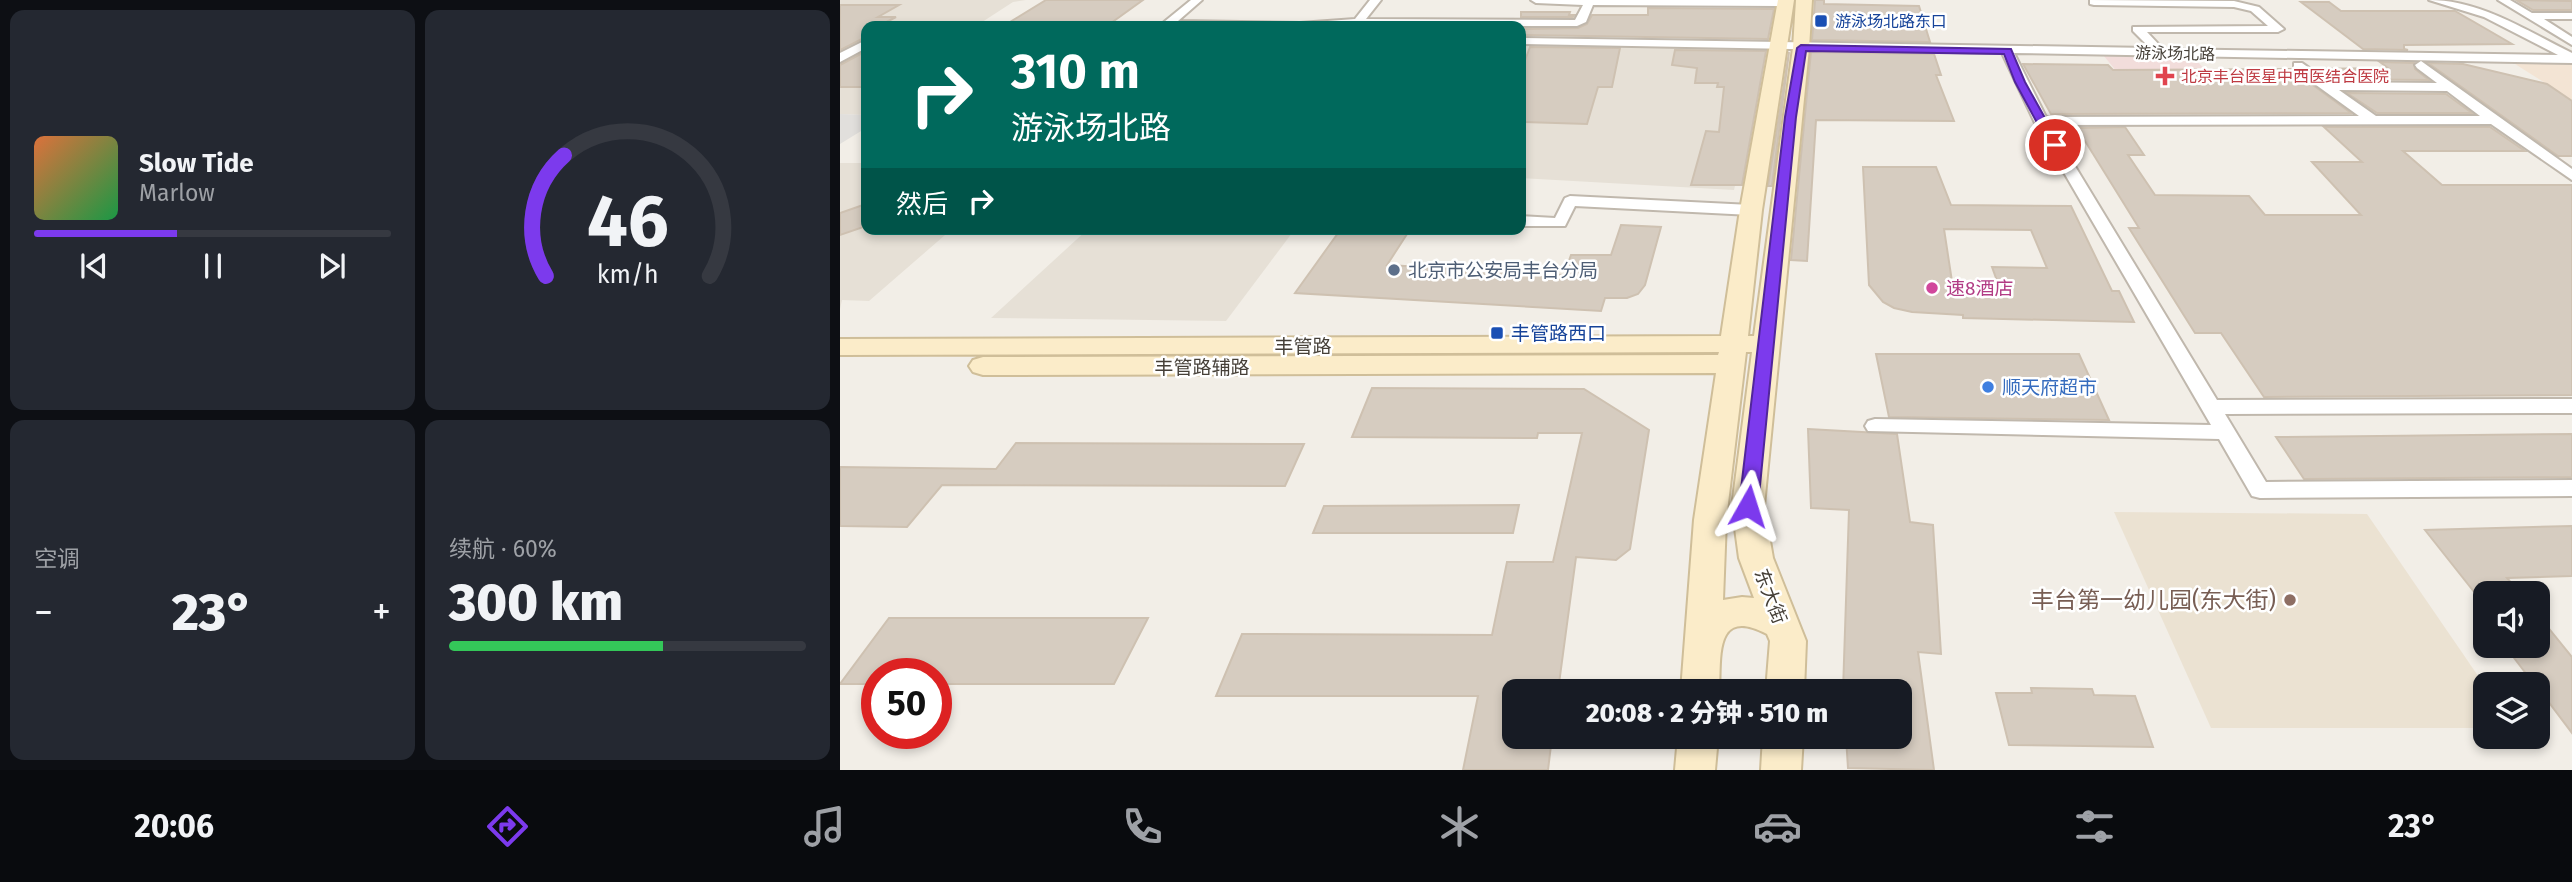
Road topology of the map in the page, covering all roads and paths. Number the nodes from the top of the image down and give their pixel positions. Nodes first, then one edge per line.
1 (1197, 0) edge
2 (1376, 0) edge
3 (1536, 0) edge
4 (2434, 0) edge
5 (2503, 0) edge
6 (1792, 1) edge
7 (1589, 2) junction
8 (2094, 2) dead end
9 (2572, 16) edge
10 (2533, 17) junction
11 (2496, 19) junction
12 (1172, 21) edge
13 (1359, 21) edge
14 (1526, 23) edge
15 (840, 40) edge
16 (861, 41) edge
17 (1526, 41) edge
18 (2572, 41) edge
19 (861, 44) edge
20 (1778, 47) junction
21 (1801, 48) junction
22 (2007, 51) junction
23 (2161, 53) junction
24 (840, 58) edge
25 (2572, 59) edge
26 (2421, 65) dead end
27 (2298, 66) dead end
28 (2327, 86) junction
29 (2452, 87) junction
30 (2373, 120) junction
31 (2494, 120) junction
32 (2040, 121) junction
33 (2572, 176) edge
34 (1751, 210) junction
35 (1526, 221) edge
36 (840, 346) edge
37 (1196, 346) junction
38 (1744, 351) junction
39 (840, 365) edge
40 (1253, 367) junction
41 (2572, 406) edge
42 (2211, 407) junction
43 (1875, 426) dead end
44 (2226, 432) junction
45 (2572, 488) edge
46 (1783, 625) junction
47 (1703, 638) junction
48 (1701, 679) edge
49 (1785, 679) edge
50 (1697, 749) edge
51 (1782, 749) edge
52 (1695, 770) edge
53 (1781, 770) edge

1 - 12 street
2 - 13 street
3 - 7 street
4 - 11 street
5 - 10 street
6 - 7 street
6 - 20 main road, 东大街
6 - 21 main road, 东大街
7 - 14 street
8 - 23 street
9 - 10 street
10 - 11 street
10 - 18 street
11 - 25 street
15 - 16 street
17 - 20 street, 游泳场北路
19 - 24 street
20 - 21 street, 游泳场北路
20 - 34 main road, 东大街
21 - 22 street, 游泳场北路
21 - 38 main road, 东大街
22 - 23 street, 游泳场北路
22 - 32 street
23 - 25 street, 游泳场北路
26 - 29 street
27 - 28 street
28 - 29 street
28 - 30 street
29 - 31 street
30 - 31 street
30 - 32 street
31 - 33 street
32 - 42 street
34 - 35 street
34 - 38 main road, 东大街
36 - 37 main road, 丰管路
37 - 38 main road, 丰管路
37 - 40 main road
38 - 40 main road, 丰管路辅路
38 - 46 main road, 东大街
38 - 47 main road, 东大街
39 - 40 main road, 丰管路辅路
41 - 42 street
42 - 44 street
43 - 44 street
44 - 45 street
46 - 47 main road
46 - 49 main road, 东大街
47 - 48 main road, 东大街
50 - 52 main road
51 - 53 main road

